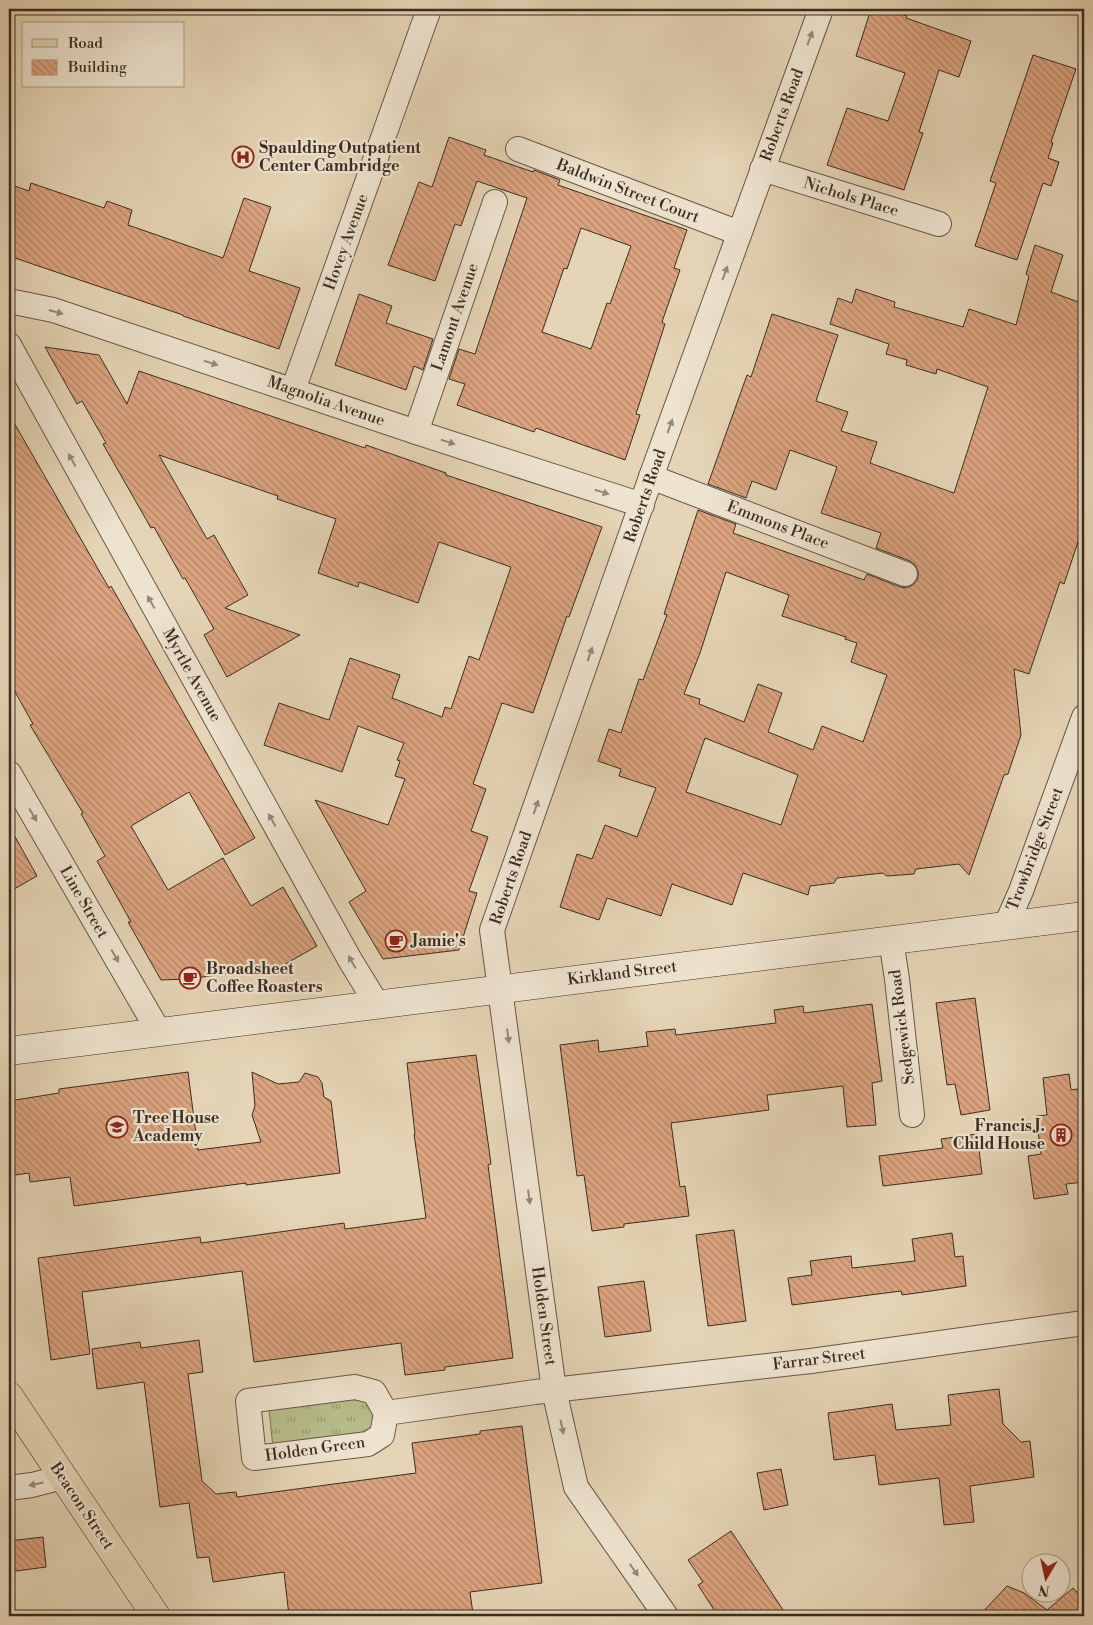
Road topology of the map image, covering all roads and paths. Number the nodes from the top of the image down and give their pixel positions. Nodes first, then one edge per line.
1 (429, 9) edge
2 (821, 9) edge
3 (518, 149) dead end
4 (762, 169) junction
5 (495, 202) dead end
6 (939, 224) dead end
7 (739, 233) junction
8 (9, 302) edge
9 (9, 345) edge
10 (293, 390) junction
11 (416, 432) junction
12 (651, 477) junction
13 (642, 505) junction
14 (905, 574) dead end
15 (1084, 717) edge
16 (9, 773) edge
17 (1084, 916) edge
18 (1006, 925) junction
19 (891, 940) junction
20 (501, 988) junction
21 (377, 1004) junction
22 (159, 1032) junction
23 (9, 1051) edge
24 (912, 1116) dead end
25 (1084, 1322) edge
26 (554, 1390) junction
27 (9, 1396) edge
28 (386, 1413) junction
29 (63, 1478) junction
30 (9, 1488) edge
31 (156, 1616) edge
32 (666, 1616) edge

1 - 10 street, Hovey Avenue
4 -> 2 street, Roberts Road
3 - 7 street, Baldwin Street Court
4 - 6 street, Nichols Place
4 - 7 street, Roberts Road
5 - 11 street, Lamont Avenue
12 -> 7 street, Roberts Road
8 -> 10 street, Magnolia Avenue
21 -> 9 street, Myrtle Avenue
10 - 11 street, Magnolia Avenue
11 -> 13 street, Magnolia Avenue
12 - 13 street, Roberts Road
12 - 14 street, Emmons Place
20 -> 13 street, Roberts Road
15 - 18 street, Trowbridge Street
16 -> 22 street, Line Street
17 - 18 main road, Kirkland Street
18 - 19 main road, Kirkland Street
19 - 20 main road, Kirkland Street
19 - 24 street, Sedgewick Road
20 - 21 main road, Kirkland Street
20 -> 26 street, Holden Street
21 - 22 main road, Kirkland Street
22 - 23 main road, Kirkland Street
25 - 26 street, Farrar Street
26 - 28 street
26 -> 32 street, Holden Street
27 - 29 main road, Beacon Street
28 - 28 street, Holden Green
29 -> 30 street
29 - 31 main road, Beacon Street

